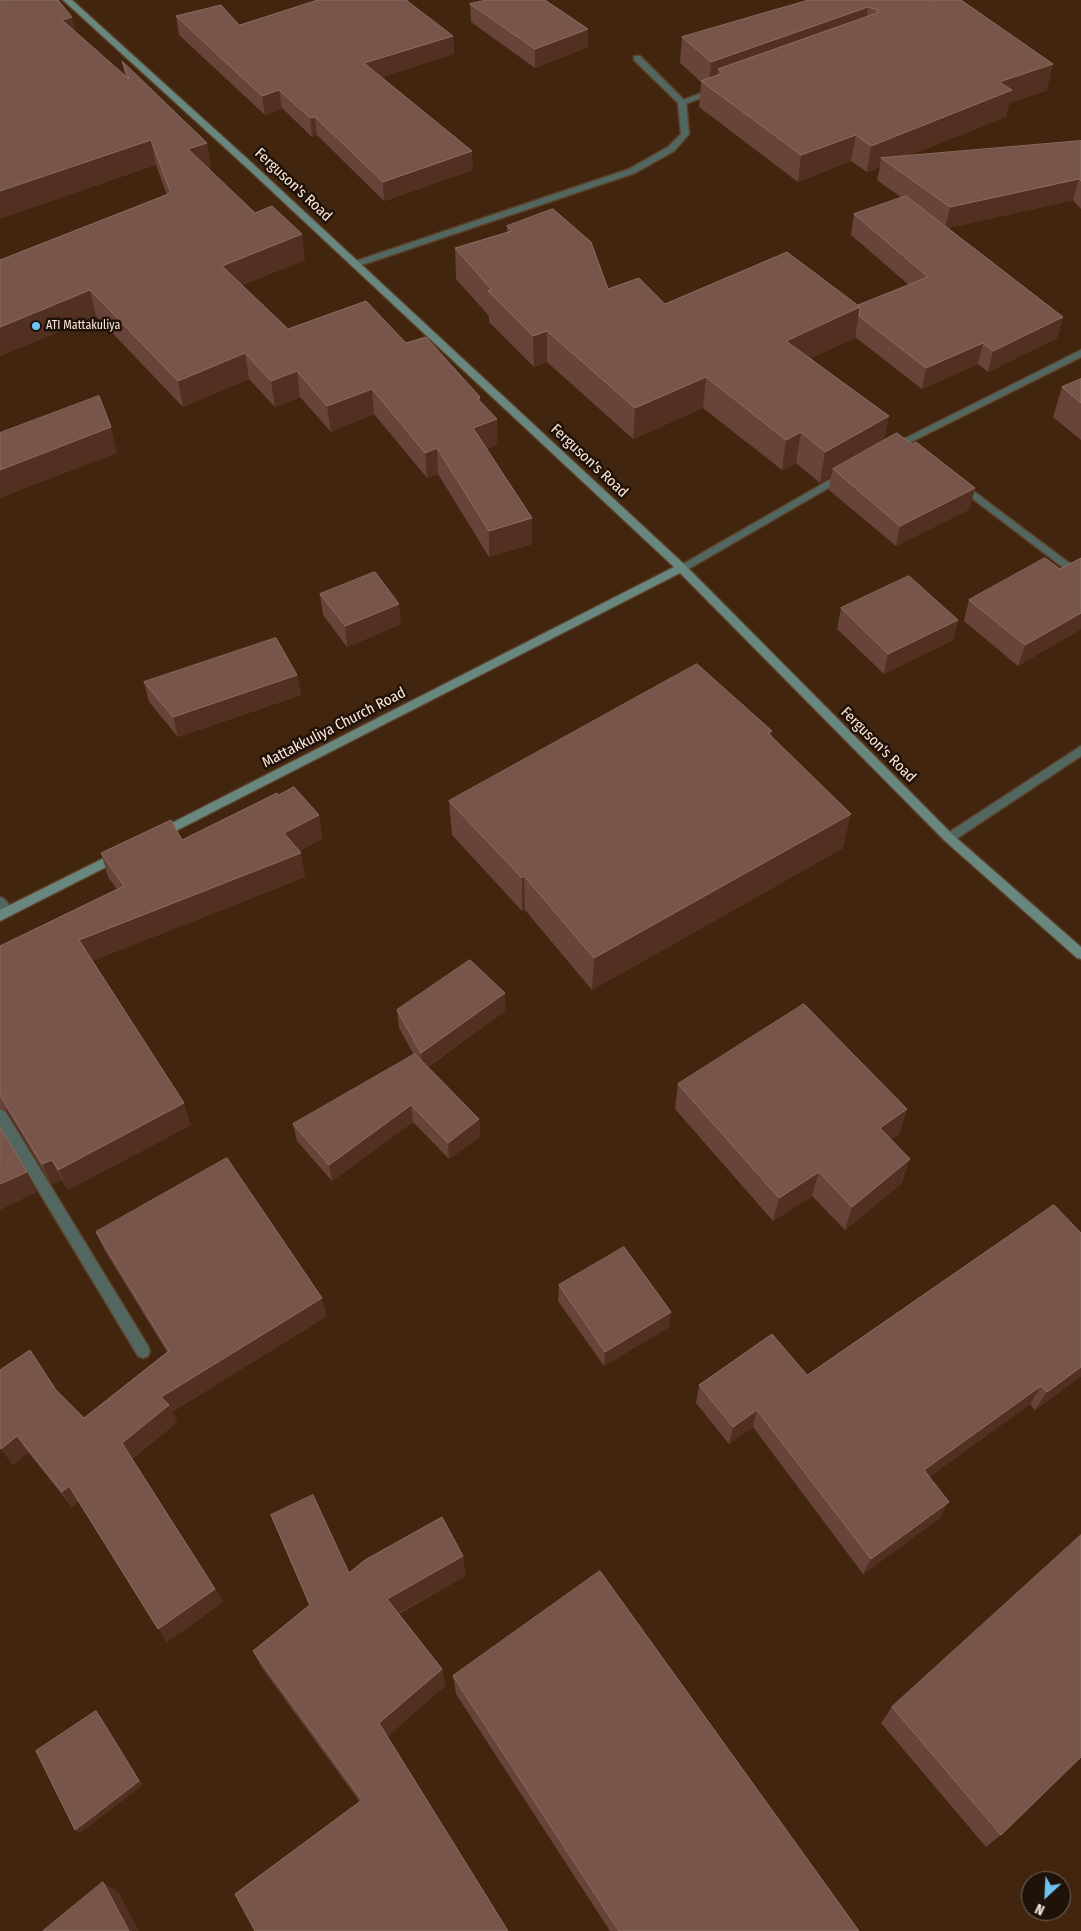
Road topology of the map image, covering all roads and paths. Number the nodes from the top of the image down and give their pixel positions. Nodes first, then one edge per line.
1 (67, 0) edge
2 (637, 58) dead end
3 (719, 89) edge
4 (682, 102) junction
5 (356, 264) junction
6 (1081, 353) edge
7 (878, 455) edge
8 (852, 470) edge
9 (950, 476) edge
10 (681, 568) junction
11 (1081, 576) edge
12 (1081, 750) edge
13 (949, 838) junction
14 (149, 840) edge
15 (131, 849) edge
16 (0, 902) edge
17 (3, 914) edge
18 (1081, 954) edge
19 (0, 1115) edge
20 (143, 1351) dead end

1 - 5 street, Ferguson's Road
2 - 4 street
3 - 4 street
4 - 5 street
5 - 10 street, Ferguson's Road
6 - 7 street
8 - 10 street
9 - 11 street
10 - 13 street, Ferguson's Road
10 - 14 street, Mattakkuliya Church Road
12 - 13 street
13 - 18 street, Ferguson's Road
15 - 17 street
16 - 17 street
19 - 20 street

